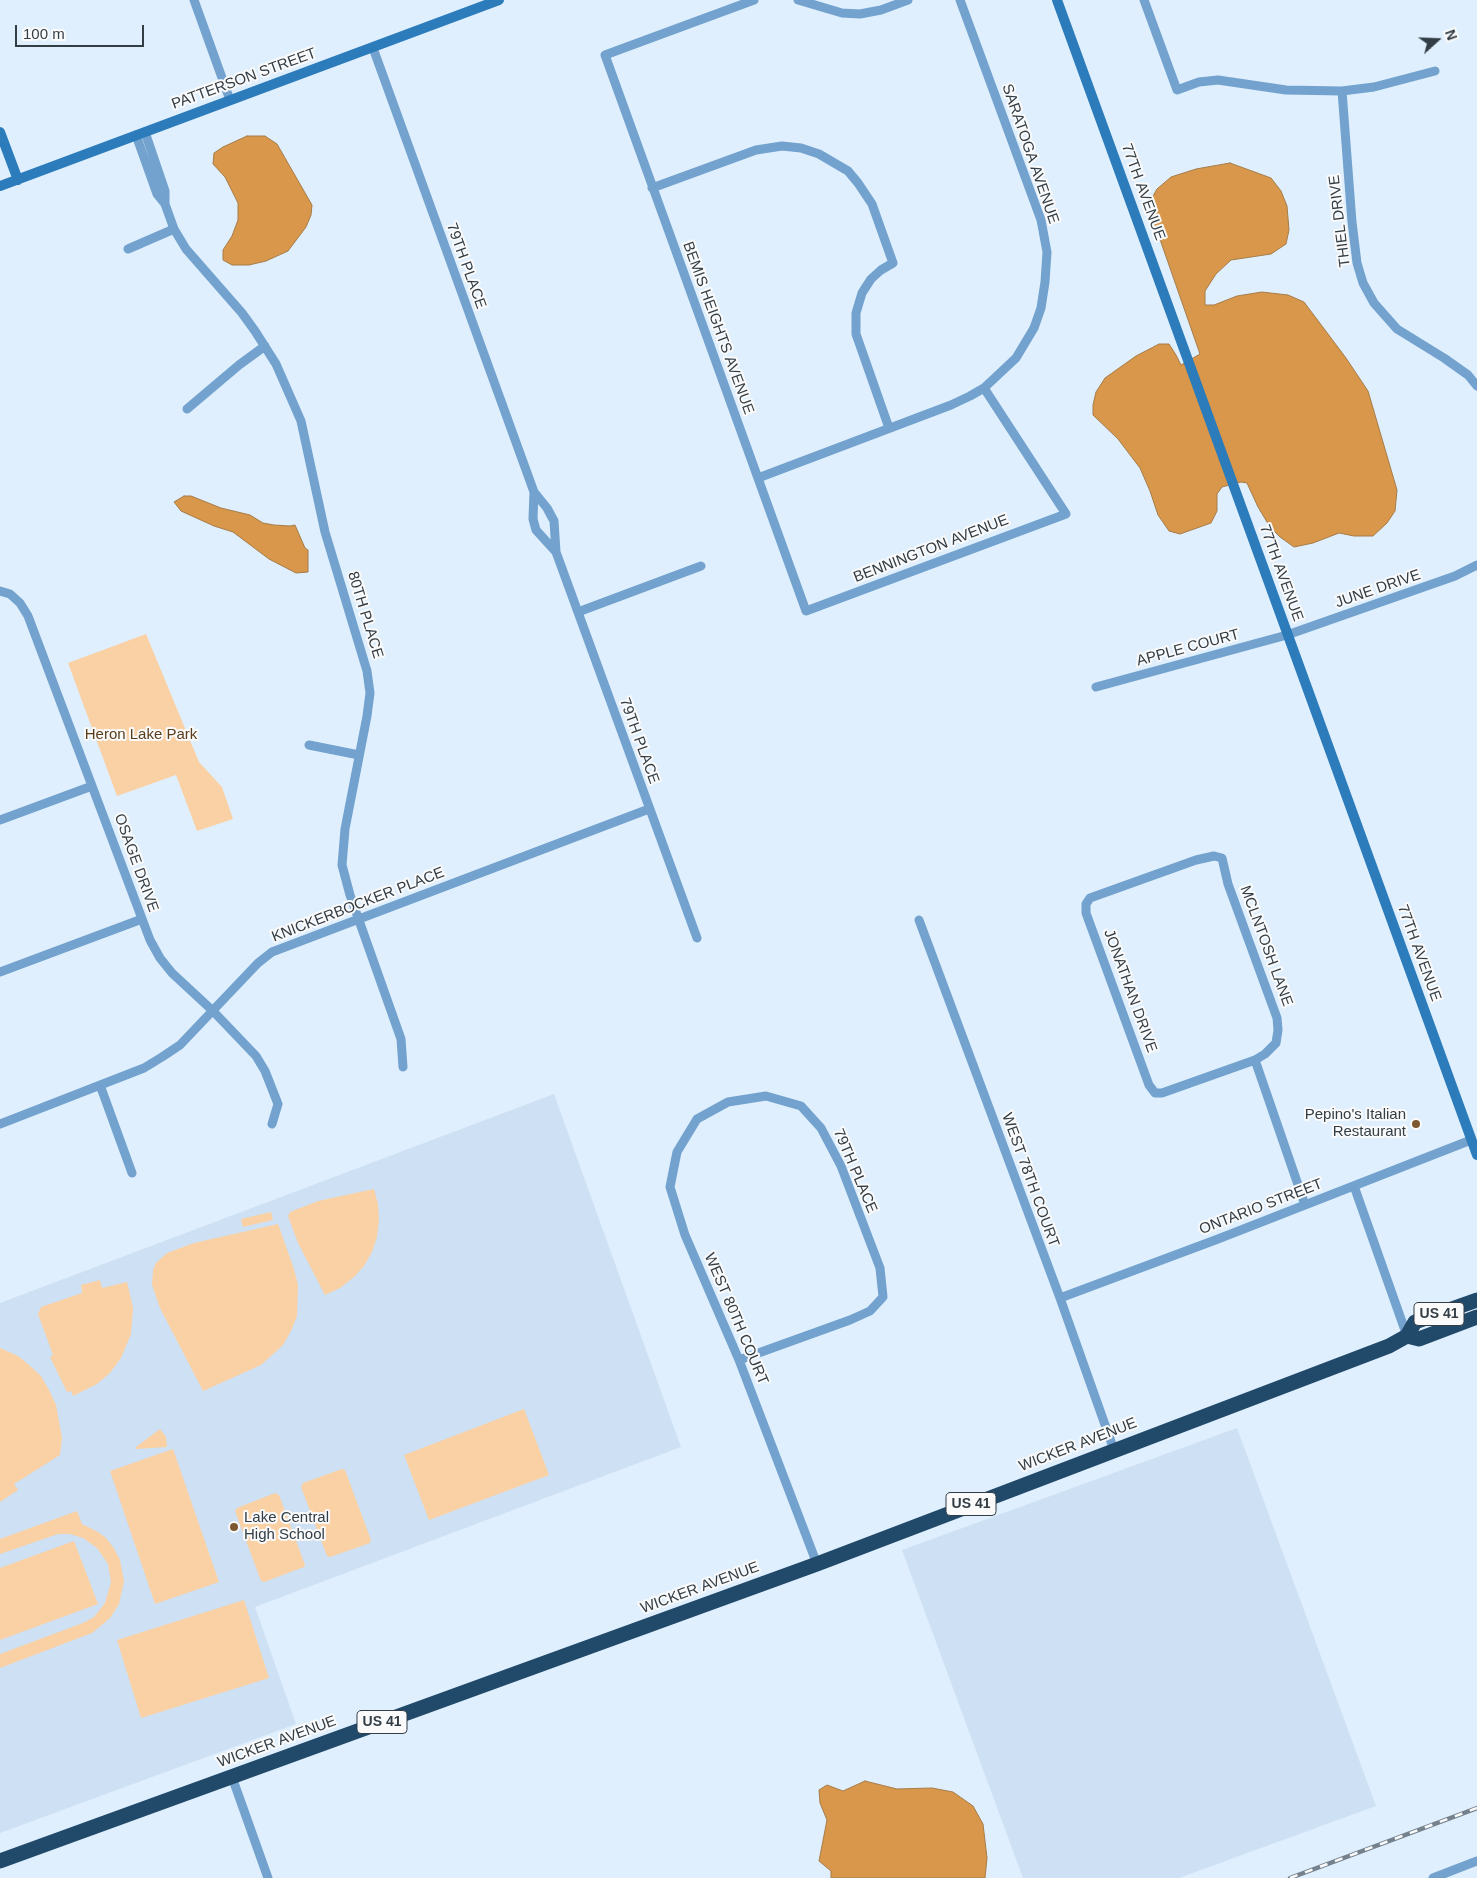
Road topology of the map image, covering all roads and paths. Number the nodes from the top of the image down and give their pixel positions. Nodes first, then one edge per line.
1 (194, 0) edge
2 (499, 0) edge
3 (754, 0) edge
4 (798, 0) edge
5 (908, 0) edge
6 (960, 0) edge
7 (1057, 0) edge
8 (1144, 0) edge
9 (730, 4) edge
10 (373, 48) junction
11 (1435, 71) dead end
12 (1342, 91) junction
13 (230, 100) junction
14 (0, 132) edge
15 (140, 134) junction
16 (18, 180) junction
17 (0, 186) edge
18 (652, 188) junction
19 (174, 229) junction
20 (128, 249) dead end
21 (265, 346) junction
22 (1477, 386) edge
23 (984, 388) junction
24 (187, 409) dead end
25 (889, 428) junction
26 (758, 478) junction
27 (534, 492) junction
28 (556, 552) junction
29 (1477, 565) edge
30 (701, 566) dead end
31 (0, 590) edge
32 (806, 611) joint
33 (578, 612) junction
34 (1287, 635) junction
35 (1096, 687) dead end
36 (309, 745) dead end
37 (359, 754) junction
38 (92, 786) junction
39 (649, 809) junction
40 (0, 820) edge
41 (1090, 898) joint
42 (142, 919) junction
43 (358, 919) junction
44 (919, 920) dead end
45 (696, 938) dead end
46 (0, 972) edge
47 (213, 1011) junction
48 (1255, 1060) junction
49 (403, 1067) dead end
50 (100, 1085) junction
51 (1155, 1092) joint
52 (728, 1102) joint
53 (0, 1124) edge
54 (272, 1124) dead end
55 (1471, 1140) junction
56 (1477, 1155) edge
57 (132, 1172) dead end
58 (1354, 1186) junction
59 (1305, 1205) junction
60 (1060, 1298) junction
61 (1477, 1300) edge
62 (1477, 1317) edge
63 (1407, 1336) junction
64 (739, 1360) junction
65 (1114, 1450) junction
66 (817, 1564) junction
67 (232, 1777) junction
68 (1477, 1861) edge
69 (0, 1862) edge
70 (268, 1878) edge
71 (1433, 1878) edge

1 - 13 street
2 - 10 street, PATTERSON STREET
3 - 9 street
4 - 5 street
6 - 23 street, SARATOGA AVENUE
7 - 34 street, 77TH AVENUE
8 - 12 street
9 - 18 street, BEMIS HEIGHTS AVENUE
10 - 13 street, PATTERSON STREET
10 - 27 street, 79TH PLACE
11 - 12 street
12 - 22 street, THIEL DRIVE
13 - 15 street, PATTERSON STREET
14 - 16 street
15 - 16 street, PATTERSON STREET
15 - 19 street, 80TH PLACE
16 - 17 street, PATTERSON STREET
18 - 25 street
18 - 26 street, BEMIS HEIGHTS AVENUE
19 - 20 street
19 - 21 street, 80TH PLACE
21 - 24 street
21 - 37 street, 80TH PLACE
23 - 25 street, SARATOGA AVENUE
23 - 32 street, BENNINGTON AVENUE
25 - 26 street, SARATOGA AVENUE
26 - 32 street, BEMIS HEIGHTS AVENUE
27 - 28 street, 79TH PLACE
27 - 28 street, 79TH PLACE
28 - 33 street, 79TH PLACE
29 - 34 street, JUNE DRIVE
30 - 33 street
31 - 38 street, OSAGE DRIVE
33 - 39 street, 79TH PLACE
34 - 35 street, APPLE COURT
34 - 55 street, 77TH AVENUE
36 - 37 street
37 - 43 street, 80TH PLACE
38 - 40 street
38 - 42 street, OSAGE DRIVE
39 - 43 street, KNICKERBOCKER PLACE
39 - 45 street, 79TH PLACE
41 - 48 street, MCLNTOSH LANE
41 - 51 street, JONATHAN DRIVE
42 - 46 street
42 - 47 street, OSAGE DRIVE
43 - 47 street, KNICKERBOCKER PLACE
43 - 49 street, 80TH PLACE
44 - 60 street, WEST 78TH COURT
47 - 50 street, KNICKERBOCKER PLACE
47 - 54 street, OSAGE DRIVE
48 - 51 street, MCLNTOSH LANE
48 - 59 street
50 - 53 street, KNICKERBOCKER PLACE
50 - 57 street
52 - 64 street, WEST 80TH COURT
52 - 64 street, 79TH PLACE
55 - 56 street, 77TH AVENUE
55 - 58 street, ONTARIO STREET
58 - 59 street, ONTARIO STREET
58 - 63 street
59 - 60 street, ONTARIO STREET
60 - 65 street, WEST 78TH COURT
61 - 63 highway, WICKER AVENUE / US 41
62 - 63 highway, WICKER AVENUE / US 41
63 - 65 highway, WICKER AVENUE / US 41
64 - 66 street, WEST 80TH COURT
65 - 66 highway, WICKER AVENUE / US 41
66 - 67 highway, WICKER AVENUE / US 41
67 - 69 highway, WICKER AVENUE / US 41
67 - 70 street
68 - 71 street

